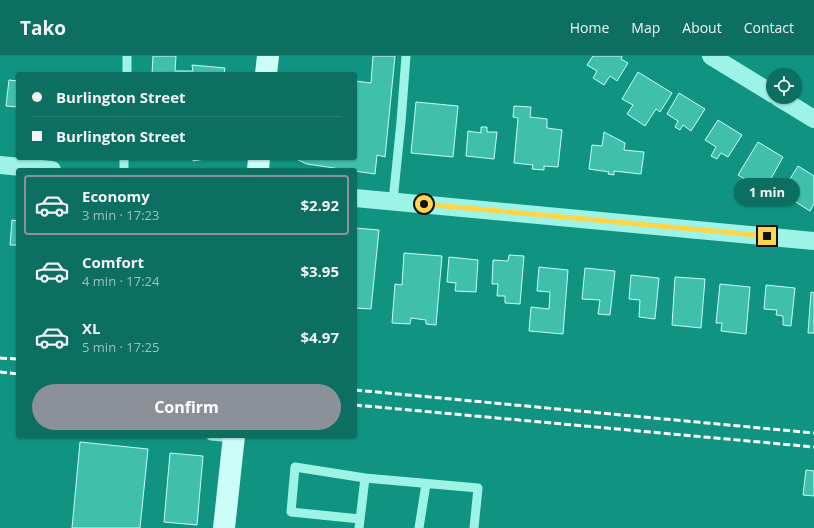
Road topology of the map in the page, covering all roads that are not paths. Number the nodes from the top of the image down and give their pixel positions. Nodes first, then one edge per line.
1 (127, 56) edge
2 (268, 56) edge
3 (406, 56) edge
4 (711, 56) edge
5 (127, 72) edge
6 (266, 72) edge
7 (766, 90) edge
8 (789, 104) edge
9 (814, 119) edge
10 (0, 165) edge
11 (31, 168) edge
12 (357, 198) edge
13 (393, 201) junction
14 (814, 241) edge
15 (234, 438) edge
16 (365, 478) junction
17 (426, 484) junction
18 (359, 523) edge
19 (224, 528) edge
20 (419, 528) edge
21 (474, 528) edge

1 - 5 lane
2 - 6 street
3 - 13 lane
4 - 7 street
8 - 9 street
10 - 11 street
12 - 13 street
13 - 14 street
15 - 19 street
16 - 17 lane
16 - 18 lane
16 - 18 lane
17 - 20 lane
17 - 21 lane

